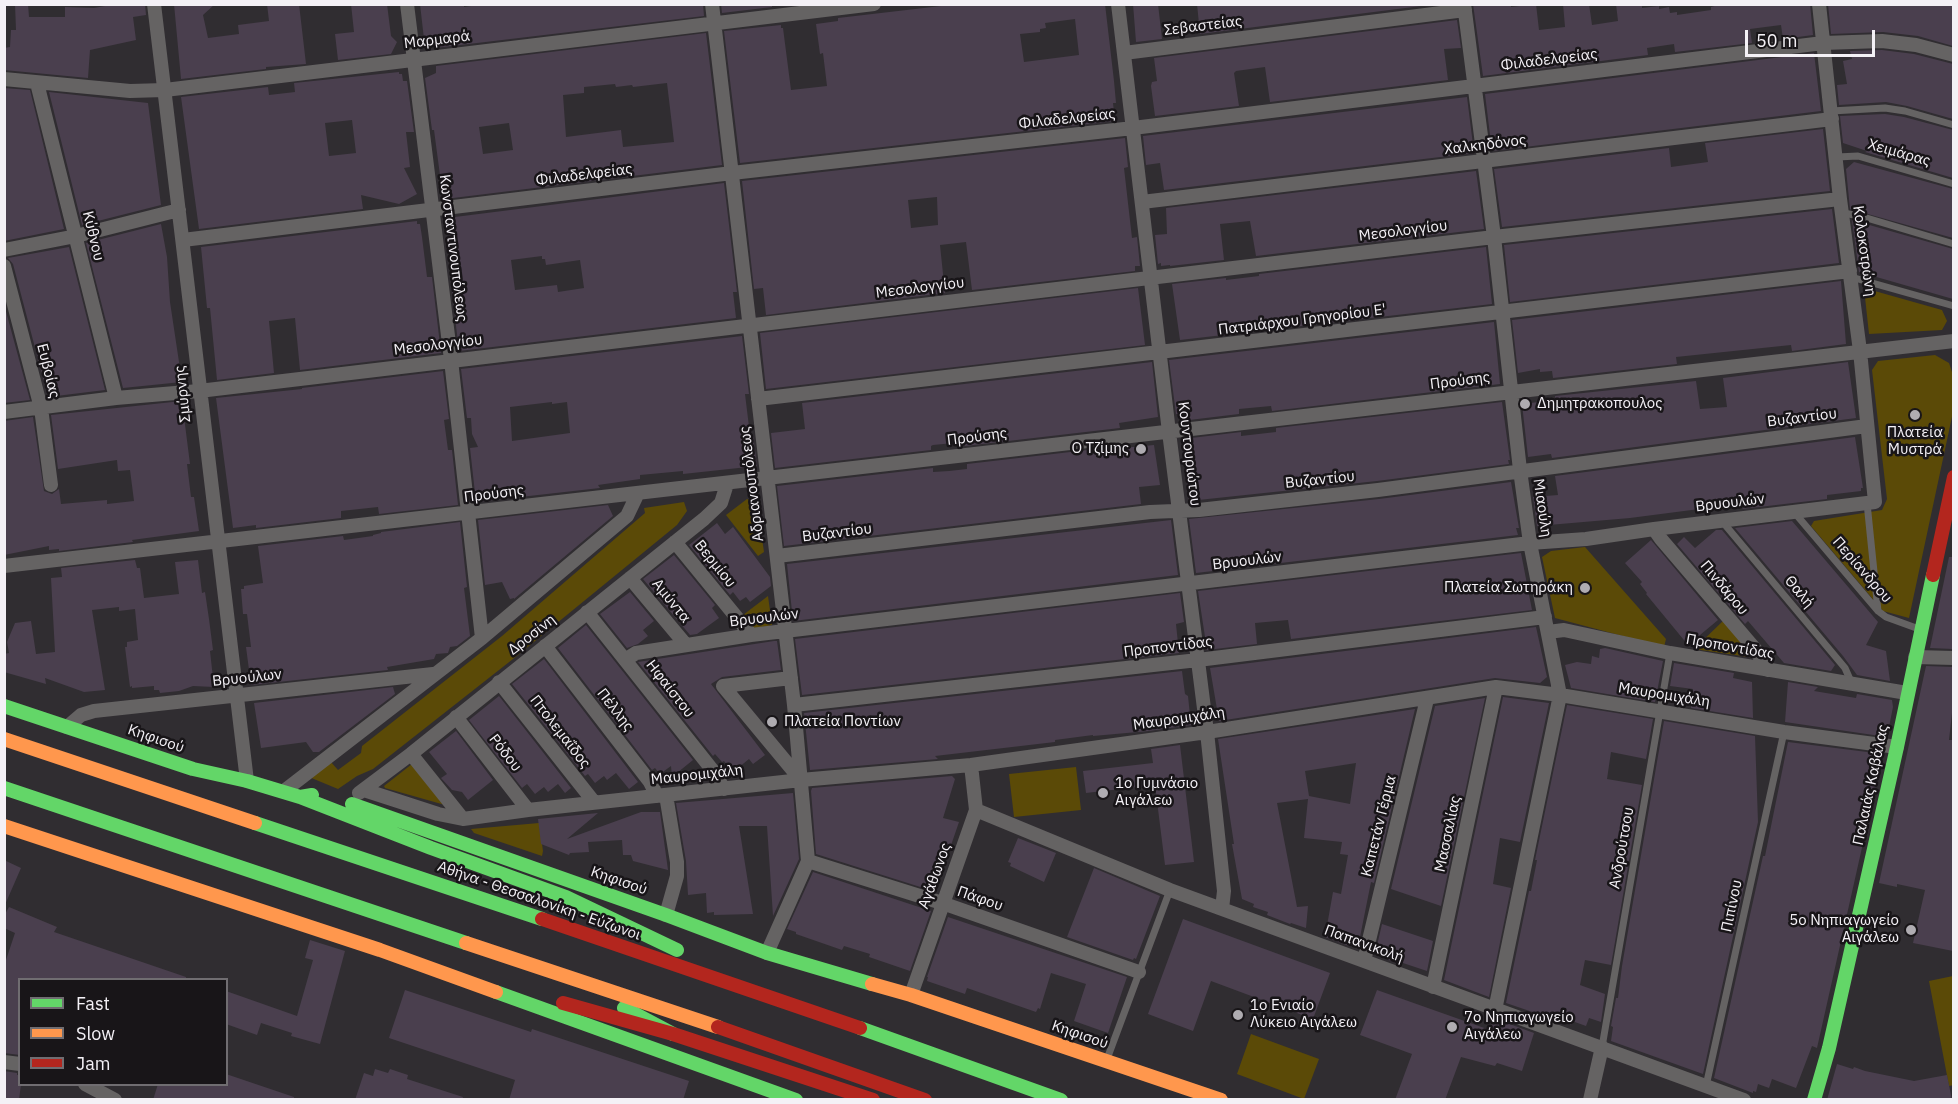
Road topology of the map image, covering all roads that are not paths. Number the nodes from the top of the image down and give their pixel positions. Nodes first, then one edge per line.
1 (154, 4) edge
2 (407, 4) edge
3 (712, 4) edge
4 (874, 4) edge
5 (1118, 4) edge
6 (1820, 4) edge
7 (1465, 7) edge
8 (715, 24) junction
9 (1823, 43) junction
10 (1124, 53) junction
11 (1953, 55) edge
12 (413, 59) junction
13 (4, 79) edge
14 (37, 83) junction
15 (1474, 86) junction
16 (165, 90) junction
17 (1831, 115) junction
18 (1953, 124) edge
19 (1133, 128) junction
20 (1837, 157) junction
21 (1484, 162) junction
22 (732, 173) junction
23 (1953, 184) edge
24 (1142, 202) junction
25 (1841, 206) junction
26 (179, 210) junction
27 (432, 210) junction
28 (76, 236) junction
29 (1494, 237) junction
30 (183, 240) junction
31 (1953, 244) edge
32 (4, 250) edge
33 (4, 266) edge
34 (1851, 274) junction
35 (1151, 278) junction
36 (1953, 306) edge
37 (1502, 312) junction
38 (749, 324) junction
39 (1953, 341) edge
40 (1860, 351) junction
41 (1160, 353) junction
42 (451, 360) junction
43 (199, 391) junction
44 (1512, 392) junction
45 (116, 398) junction
46 (758, 399) junction
47 (41, 408) junction
48 (4, 411) edge
49 (1867, 426) junction
50 (1169, 432) junction
51 (1520, 470) junction
52 (1953, 477) edge
53 (768, 478) junction
54 (726, 484) junction
55 (51, 485) dead end
56 (638, 493) junction
57 (1871, 503) junction
58 (1180, 511) junction
59 (1794, 512) junction
60 (468, 514) junction
61 (1721, 520) junction
62 (1654, 528) junction
63 (217, 541) junction
64 (675, 542) junction
65 (1530, 543) junction
66 (777, 556) junction
67 (4, 566) edge
68 (630, 578) junction
69 (1189, 584) junction
70 (1878, 611) junction
71 (587, 612) junction
72 (1545, 617) junction
73 (1920, 629) junction
74 (785, 632) junction
75 (1548, 632) junction
76 (751, 635) junction
77 (482, 638) junction
78 (686, 645) junction
79 (544, 646) junction
80 (1670, 653) junction
81 (1915, 657) junction
82 (1953, 658) edge
83 (625, 660) junction
84 (1198, 660) junction
85 (1768, 670) junction
86 (435, 674) junction
87 (791, 678) junction
88 (499, 682) junction
89 (1852, 684) junction
90 (1496, 687) junction
91 (1907, 693) junction
92 (1560, 695) junction
93 (236, 696) junction
94 (1427, 699) junction
95 (794, 705) junction
96 (4, 706) edge
97 (1659, 711) junction
98 (37, 716) junction
99 (456, 717) junction
100 (4, 718) edge
101 (67, 727) junction
102 (1207, 732) junction
103 (1784, 732) junction
104 (4, 739) edge
105 (1897, 747) junction
106 (411, 754) junction
107 (971, 765) junction
108 (801, 780) junction
109 (247, 781) junction
110 (4, 788) edge
111 (724, 789) junction
112 (364, 790) junction
113 (284, 791) junction
114 (662, 796) junction
115 (300, 797) junction
116 (345, 802) junction
117 (594, 802) junction
118 (528, 810) junction
119 (976, 810) junction
120 (463, 819) junction
121 (4, 821) edge
122 (4, 826) edge
123 (27, 832) junction
124 (808, 861) junction
125 (1170, 890) junction
126 (942, 903) junction
127 (1222, 909) junction
128 (666, 915) junction
129 (380, 950) junction
130 (767, 953) junction
131 (1364, 961) junction
132 (1139, 972) junction
133 (563, 975) junction
134 (1433, 987) junction
135 (911, 995) junction
136 (777, 998) junction
137 (1495, 1010) junction
138 (673, 1034) junction
139 (1602, 1047) junction
140 (1106, 1062) junction
141 (89, 1086) edge
142 (1706, 1086) junction
143 (115, 1100) edge
144 (796, 1100) edge
145 (873, 1100) edge
146 (926, 1100) edge
147 (1061, 1100) edge
148 (1221, 1100) edge
149 (1590, 1100) edge
150 (1744, 1100) edge
151 (1814, 1100) edge

1 - 16 street, Σμύρνης
2 - 12 street, Κωνσταντινουπόλεως
3 - 8 street, Αδριανουπόλεως
4 - 8 street, Μαρμαρά
5 - 10 street, Κουντουριώτου
6 - 9 street, Κολοκοτρώνη
7 - 10 street, Σεβαστείας
7 - 15 street, Μιαούλη
8 - 12 street, Μαρμαρά
8 - 22 street, Αδριανουπόλεως
9 - 11 street, Φιλαδελφείας
9 - 15 street, Φιλαδελφείας
9 - 17 street, Κολοκοτρώνη
10 - 19 street, Κουντουριώτου
12 - 16 street, Μαρμαρά
12 - 27 street, Κωνσταντινουπόλεως
13 - 14 street, Μαρμαρά
14 - 16 street, Μαρμαρά
14 - 28 street, Κύθνου
15 - 19 street, Φιλαδελφείας
15 - 21 street, Μιαούλη
16 - 26 street, Σμύρνης
17 - 18 lane, Χαλκηδόνος
17 - 20 street, Κολοκοτρώνη
17 - 21 street, Χαλκηδόνος
19 - 22 street, Φιλαδελφείας
19 - 24 street, Κουντουριώτου
20 - 23 lane, Χειμάρας
20 - 25 street, Κολοκοτρώνη
21 - 24 street, Χαλκηδόνος
21 - 29 street, Μιαούλη
22 - 27 street, Φιλαδελφείας
22 - 38 street, Αδριανουπόλεως
24 - 35 street, Κουντουριώτου
25 - 29 street, Μεσολογγίου
25 - 31 lane, Μεσολογγίου
25 - 34 street, Κολοκοτρώνη
26 - 28 street
26 - 30 street, Σμύρνης
27 - 30 street, Φιλαδελφείας
27 - 42 street, Κωνσταντινουπόλεως
28 - 32 street
28 - 45 street, Κύθνου
29 - 35 street, Μεσολογγίου
29 - 37 street, Μιαούλη
30 - 43 street, Σμύρνης
33 - 47 street, Ευβοίας
34 - 36 lane, Πατριάρχου Γρηγορίου Ε'
34 - 37 street, Πατριάρχου Γρηγορίου Ε'
34 - 40 street, Κολοκοτρώνη
35 - 38 street, Μεσολογγίου
35 - 41 street, Κουντουριώτου
37 - 41 street, Πατριάρχου Γρηγορίου Ε'
37 - 44 street, Μιαούλη
38 - 42 street, Μεσολογγίου
38 - 46 street, Αδριανουπόλεως
39 - 40 street, Προύσης
40 - 44 street, Προύσης
40 - 49 street, Κολοκοτρώνη
41 - 46 street, Πατριάρχου Γρηγορίου Ε'
41 - 50 street, Κουντουριώτου
42 - 43 street, Μεσολογγίου
42 - 60 street, Κωνσταντινουπόλεως
43 - 45 street, Μεσολογγίου
43 - 63 street, Σμύρνης
44 - 50 street, Προύσης
44 - 51 street, Μιαούλη
45 - 47 street, Μεσολογγίου
46 - 53 street, Αδριανουπόλεως
47 - 48 street, Μεσολογγίου
47 - 55 street, Ευβοίας
49 - 51 street, Βυζαντίου
49 - 57 street, Κολοκοτρώνη
50 - 53 street, Προύσης
50 - 58 street, Κουντουριώτου
51 - 58 street, Βυζαντίου
51 - 65 street, Μιαούλη
52 - 73 main road, Παλαιάς Καβάλας
53 - 54 street, Προύσης
53 - 66 street, Αδριανουπόλεως
54 - 56 street, Προύσης
54 - 64 street, Δροσίνη
56 - 60 street, Προύσης
56 - 77 street, Δροσίνη
57 - 59 street, Βρυουλών
57 - 70 lane, Κολοκοτρώνη
58 - 66 street, Βυζαντίου
58 - 69 street, Κουντουριώτου
59 - 61 street, Βρυουλών
59 - 70 lane, Περίανδρου
60 - 63 street, Προύσης
60 - 77 street, Κωνσταντινουπόλεως
61 - 62 street, Βρυουλών
61 - 89 lane, Θαλή
62 - 65 street, Βρυουλών
62 - 85 street, Πινδάρου
63 - 67 street, Προύσης
63 - 93 street, Σμύρνης
64 - 68 street, Δροσίνη
64 - 76 street, Βερμίου
65 - 69 street, Βρυουλών
65 - 72 street, Μιαούλη
66 - 74 street, Αδριανουπόλεως
68 - 71 street, Δροσίνη
68 - 78 street, Αμύντα
69 - 74 street, Βρυουλών
69 - 84 street, Κουντουριώτου
70 - 73 lane, Περίανδρου
71 - 79 street, Δροσίνη
71 - 83 street, Ηφαίστου
72 - 75 street, Μιαούλη
72 - 84 street, Προποντίδας
73 - 81 main road, Παλαιάς Καβάλας
74 - 76 street, Βρυουλών
74 - 87 street, Αδριανουπόλεως
75 - 80 street, Προποντίδας
75 - 92 street, Μιαούλη
76 - 78 street, Βρυουλών
77 - 86 street, Δροσίνη
78 - 83 street, Βρυουλών
79 - 88 street, Δροσίνη
79 - 114 street, Πέλλης
80 - 85 street, Προποντίδας
80 - 97 lane, Ανδρούτσου
81 - 82 street
81 - 91 main road, Παλαιάς Καβάλας
83 - 111 street, Ηφαίστου
84 - 95 street, Προποντίδας
84 - 102 street, Κουντουριώτου
85 - 89 street, Προποντίδας
86 - 93 street, Βρυούλων
86 - 113 street, Δροσίνη
87 - 95 street, Αδριανουπόλεως
87 - 108 street
88 - 99 street, Δροσίνη
88 - 117 street, Πτολεμαΐδος
89 - 91 street, Προποντίδας
90 - 92 street, Μαυρομιχάλη
90 - 94 street, Μαυρομιχάλη
90 - 134 street, Μασσαλίας
91 - 105 main road, Παλαιάς Καβάλας
92 - 97 street, Μαυρομιχάλη
92 - 137 street, Μιαούλη
93 - 101 street, Βρυούλων
93 - 109 street, Σμύρνης
94 - 102 street, Μαυρομιχάλη
94 - 131 street, Καπετάν Γέρμα
95 - 108 street, Αδριανουπόλεως
96 - 98 main road, Κηφισού
97 - 103 street, Μαυρομιχάλη
97 - 139 lane, Ανδρούτσου
98 - 100 main road
98 - 101 main road, Κηφισού
99 - 106 street, Δροσίνη
99 - 118 street, Ρόδου
101 - 109 main road, Κηφισού
102 - 107 street, Μαυρομιχάλη
102 - 127 street, Κουντουριώτου
103 - 105 street, Μαυρομιχάλη
103 - 142 lane, Πιπίνου
104 - 136 main road, Αθήνα - Θεσσαλονίκη - Εύζωνοι
105 - 151 main road, Παλαιάς Καβάλας
106 - 112 street, Δροσίνη
106 - 120 street
107 - 108 street, Μαυρομιχάλη
107 - 119 street, Αγάθωνος
108 - 111 street, Μαυρομιχάλη
108 - 124 street, Αδριανουπόλεως
109 - 113 main road, Κηφισού
110 - 133 main road
111 - 114 street, Μαυρομιχάλη
112 - 116 street, Δροσίνη
112 - 120 street, Μαυρομιχάλη
113 - 115 main road, Κηφισού
114 - 117 street, Μαυρομιχάλη
114 - 128 street
115 - 116 main road, Κηφισού
115 - 136 main road
116 - 128 main road, Κηφισού
117 - 118 street, Μαυρομιχάλη
118 - 120 street, Μαυρομιχάλη
119 - 125 street, Παπανικολή
119 - 126 street, Αγάθωνος
121 - 123 main road
122 - 123 main road
123 - 129 main road
124 - 126 street, Πάφου
124 - 130 street, Αδριανουπόλεως
125 - 127 street, Παπανικολή
125 - 132 lane
126 - 132 street, Πάφου
126 - 135 street, Αγάθωνος
127 - 131 street, Παπανικολή
128 - 130 main road, Κηφισού
129 - 138 main road
129 - 144 main road
130 - 135 main road, Κηφισού
131 - 134 street, Παπανικολή
132 - 140 lane
133 - 138 main road
133 - 146 main road
134 - 137 street, Παπανικολή
135 - 140 main road, Κηφισού
136 - 147 main road, Αθήνα - Θεσσαλονίκη - Εύζωνοι
137 - 139 street, Παπανικολή
138 - 145 main road
139 - 142 street, Παπανικολή
139 - 149 street
140 - 148 main road, Κηφισού
141 - 143 street
142 - 150 street, Παπανικολή

